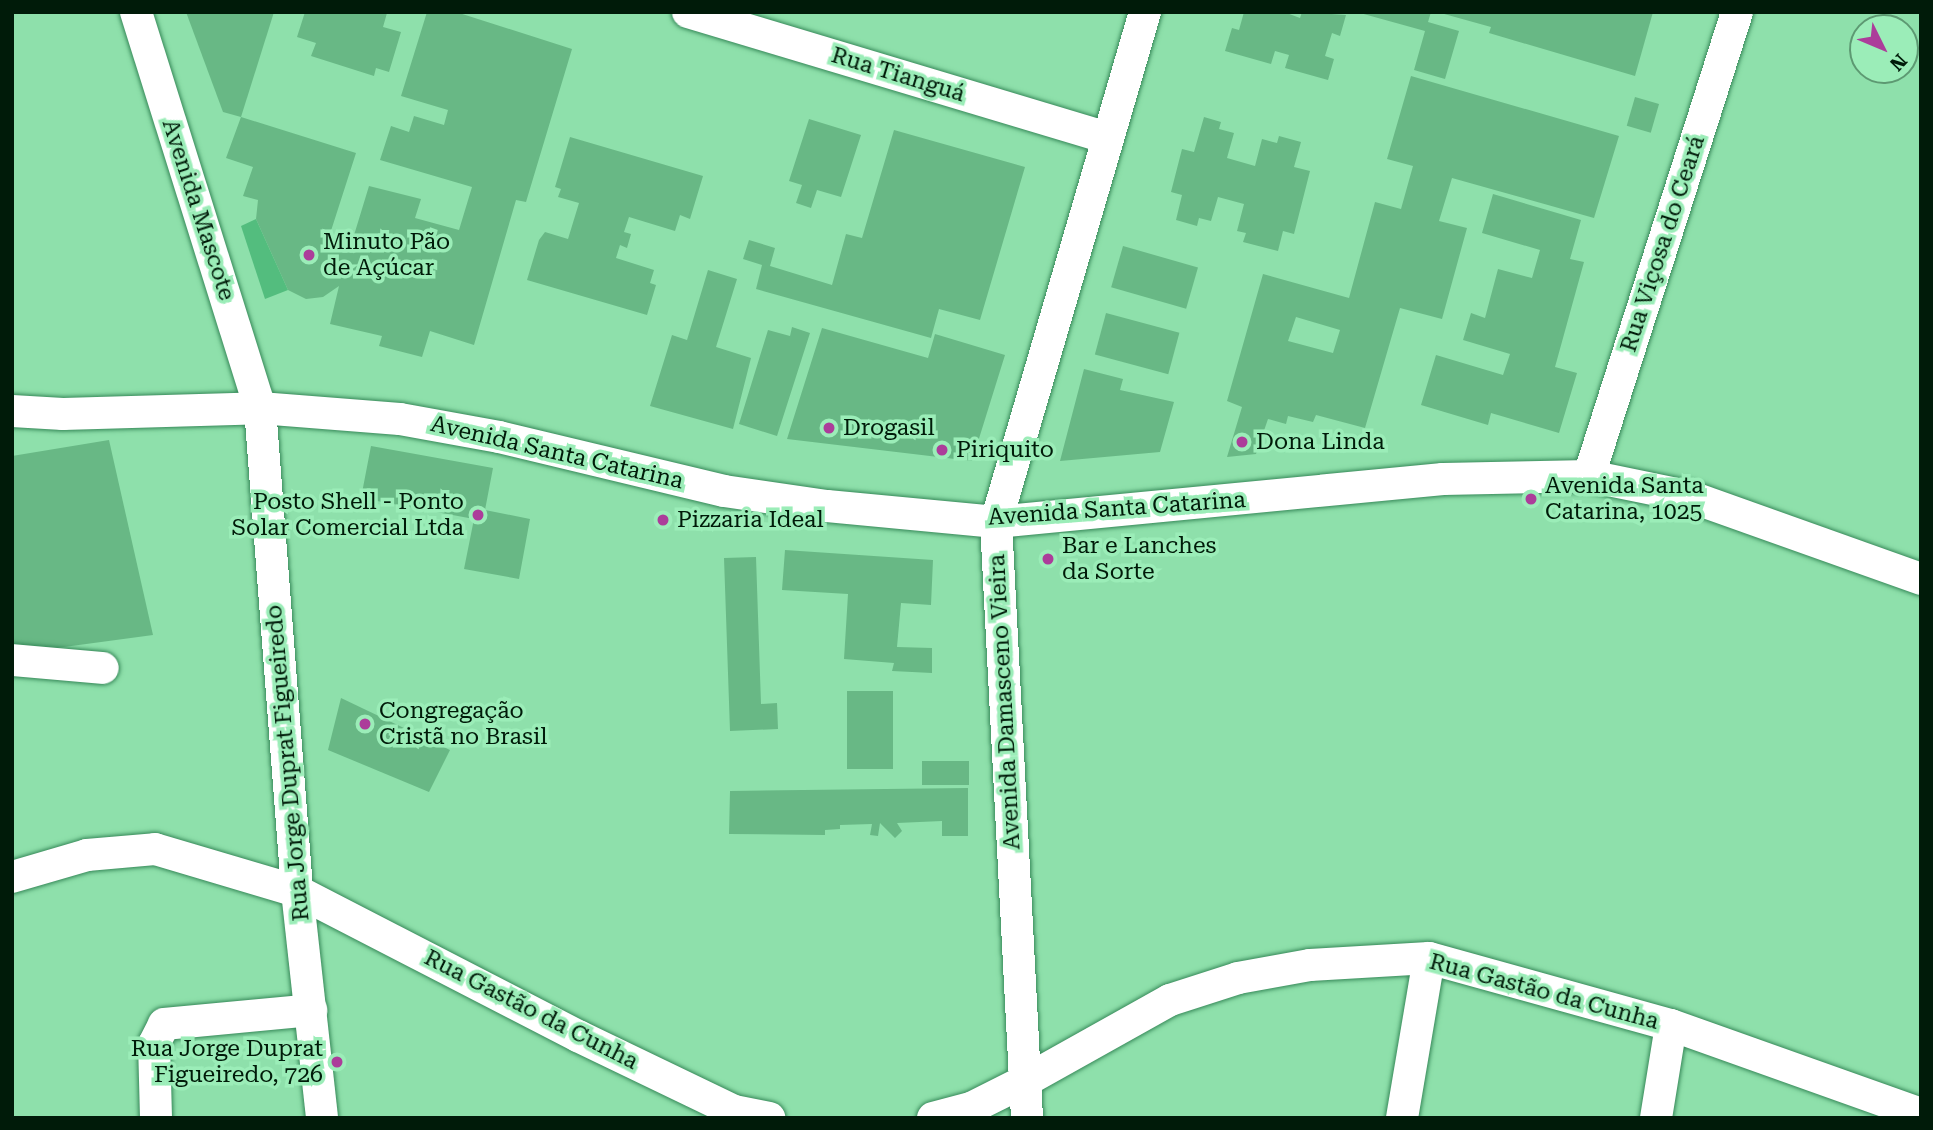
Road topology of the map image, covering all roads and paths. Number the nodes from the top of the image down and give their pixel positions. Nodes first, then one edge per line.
1 (136, 12) edge
2 (688, 12) edge
3 (1145, 12) edge
4 (1737, 12) edge
5 (1108, 138) junction
6 (260, 408) junction
7 (12, 411) edge
8 (1589, 476) junction
9 (996, 522) junction
10 (1921, 579) edge
11 (12, 660) edge
12 (103, 668) dead end
13 (12, 877) edge
14 (297, 891) junction
15 (1429, 958) junction
16 (311, 1010) junction
17 (1671, 1025) junction
18 (1025, 1081) junction
19 (1921, 1114) edge
20 (156, 1118) edge
21 (322, 1118) edge
22 (769, 1118) edge
23 (933, 1118) edge
24 (1027, 1118) edge
25 (1402, 1118) edge
26 (1656, 1118) edge

1 - 6 street, Avenida Mascote
2 - 5 street, Rua Tianguá
3 - 5 street, Avenida Damasceno Vieira
4 - 8 street, Rua Viçosa do Ceará
5 - 9 street, Avenida Damasceno Vieira
6 - 7 street, Avenida Santa Catarina
6 - 9 street, Avenida Santa Catarina
6 - 14 street, Rua Jorge Duprat Figueiredo
8 - 9 street, Avenida Santa Catarina
8 - 10 street, Avenida Santa Catarina
9 - 18 street, Avenida Damasceno Vieira
11 - 12 street
13 - 14 street, Rua Gastão da Cunha
14 - 16 street, Rua Jorge Duprat Figueiredo
14 - 22 street, Rua Gastão da Cunha
15 - 17 street, Rua Gastão da Cunha
15 - 18 street, Rua Gastão da Cunha
15 - 25 street
16 - 20 street
16 - 21 street, Rua Jorge Duprat Figueiredo
17 - 19 street, Rua Gastão da Cunha
17 - 26 street
18 - 23 street, Rua Gastão da Cunha
18 - 24 street, Avenida Damasceno Vieira

